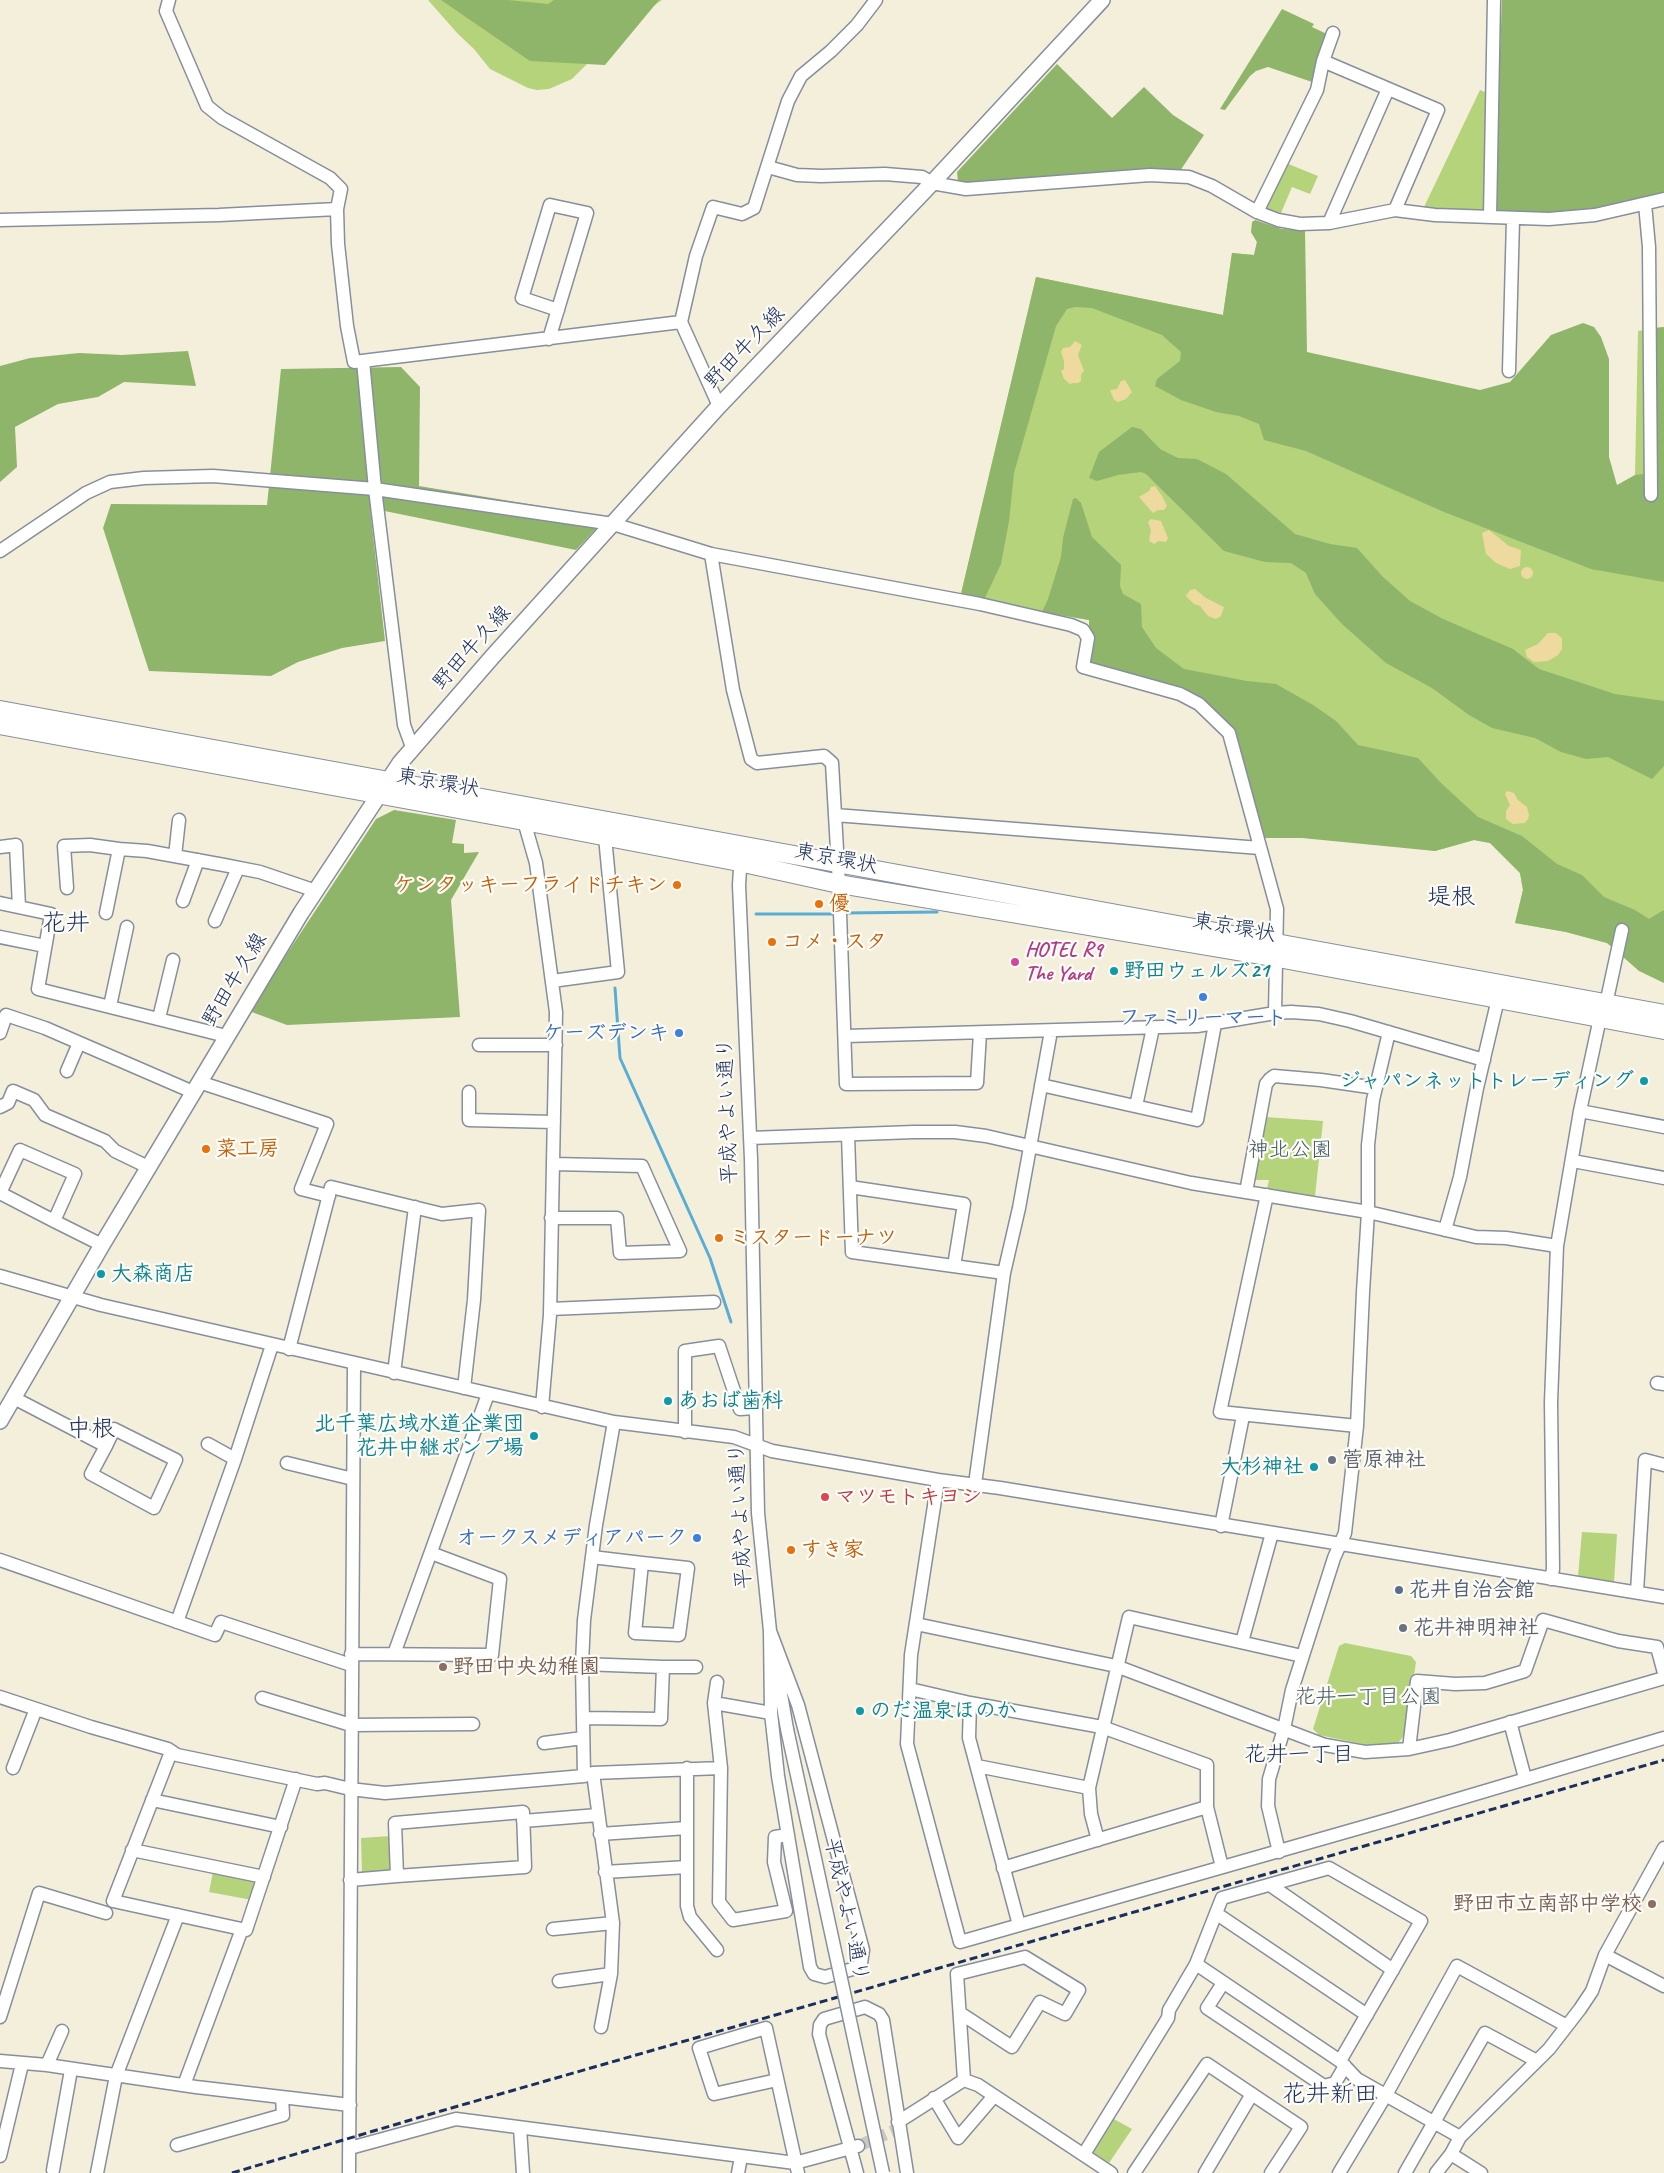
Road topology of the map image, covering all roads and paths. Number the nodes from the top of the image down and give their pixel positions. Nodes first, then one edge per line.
1 (169, 0) edge
2 (876, 0) edge
3 (1494, 0) edge
4 (1100, 1) edge
5 (1333, 33) dead end
6 (1323, 61) junction
7 (1388, 89) junction
8 (768, 167) junction
9 (932, 183) junction
10 (1664, 199) edge
11 (1644, 204) junction
12 (337, 209) junction
13 (1395, 210) junction
14 (1257, 212) junction
15 (1490, 216) junction
16 (1513, 219) junction
17 (0, 220) edge
18 (1329, 223) junction
19 (558, 310) junction
20 (681, 322) junction
21 (549, 339) junction
22 (363, 361) junction
23 (1509, 371) dead end
24 (719, 406) junction
25 (375, 489) junction
26 (1651, 495) dead end
27 (613, 524) junction
28 (0, 551) edge
29 (711, 554) junction
30 (0, 710) edge
31 (0, 726) edge
32 (412, 747) junction
33 (382, 787) junction
34 (835, 815) junction
35 (179, 820) dead end
36 (524, 821) junction
37 (605, 837) junction
38 (0, 847) edge
39 (1260, 848) junction
40 (119, 849) junction
41 (741, 854) junction
42 (175, 856) junction
43 (198, 860) junction
44 (838, 865) junction
45 (238, 868) junction
46 (839, 884) junction
47 (67, 888) dead end
48 (316, 891) junction
49 (183, 901) dead end
50 (0, 903) edge
51 (19, 907) junction
52 (106, 913) dead end
53 (215, 921) dead end
54 (127, 927) dead end
55 (1622, 930) dead end
56 (0, 937) edge
57 (45, 946) junction
58 (1278, 952) junction
59 (174, 960) dead end
60 (552, 981) junction
61 (1498, 999) junction
62 (110, 1006) junction
63 (1603, 1011) junction
64 (1275, 1012) junction
65 (1664, 1014) edge
66 (159, 1018) junction
67 (1214, 1024) junction
68 (1153, 1028) junction
69 (1664, 1030) edge
70 (1050, 1032) junction
71 (1389, 1032) junction
72 (0, 1033) edge
73 (980, 1033) junction
74 (226, 1036) junction
75 (846, 1036) junction
76 (79, 1043) junction
77 (556, 1044) junction
78 (479, 1045) dead end
79 (1484, 1060) junction
80 (67, 1071) dead end
81 (1041, 1085) junction
82 (196, 1087) junction
83 (1376, 1088) junction
84 (469, 1092) dead end
85 (1136, 1106) junction
86 (0, 1107) edge
87 (1580, 1111) junction
88 (554, 1122) junction
89 (1664, 1127) edge
90 (848, 1135) junction
91 (750, 1138) junction
92 (1030, 1145) junction
93 (1573, 1161) junction
94 (553, 1164) junction
95 (148, 1167) junction
96 (1664, 1178) edge
97 (850, 1187) junction
98 (1246, 1192) junction
99 (1267, 1195) junction
100 (329, 1196) junction
101 (415, 1207) junction
102 (1368, 1212) junction
103 (551, 1218) junction
104 (54, 1221) junction
105 (1445, 1230) junction
106 (102, 1245) junction
107 (1557, 1246) junction
108 (954, 1266) junction
109 (1004, 1273) junction
110 (0, 1276) edge
111 (72, 1297) junction
112 (714, 1302) dead end
113 (550, 1309) junction
114 (272, 1345) junction
115 (289, 1349) junction
116 (354, 1364) junction
117 (394, 1373) junction
118 (464, 1388) junction
119 (488, 1394) junction
120 (14, 1398) junction
121 (542, 1407) junction
122 (755, 1408) junction
123 (1243, 1416) junction
124 (0, 1421) edge
125 (614, 1422) junction
126 (1357, 1426) junction
127 (684, 1432) junction
128 (208, 1444) dead end
129 (106, 1446) junction
130 (757, 1446) junction
131 (235, 1458) junction
132 (288, 1463) dead end
133 (1664, 1465) edge
134 (353, 1479) junction
135 (938, 1480) junction
136 (975, 1484) junction
137 (1222, 1526) junction
138 (1272, 1533) junction
139 (1340, 1543) junction
140 (431, 1553) junction
141 (592, 1557) junction
142 (0, 1560) edge
143 (642, 1563) junction
144 (1551, 1578) junction
145 (1637, 1592) junction
146 (1664, 1597) edge
147 (176, 1622) junction
148 (916, 1624) junction
149 (770, 1631) junction
150 (1242, 1642) junction
151 (394, 1654) junction
152 (1302, 1656) junction
153 (351, 1659) junction
154 (582, 1664) junction
155 (1116, 1666) junction
156 (663, 1667) junction
157 (696, 1667) dead end
158 (1664, 1673) edge
159 (1664, 1678) edge
160 (717, 1682) dead end
161 (910, 1689) junction
162 (0, 1697) edge
163 (262, 1698) dead end
164 (714, 1703) junction
165 (970, 1703) junction
166 (37, 1710) junction
167 (771, 1713) junction
168 (583, 1718) junction
169 (1510, 1722) junction
170 (473, 1724) dead end
171 (351, 1725) junction
172 (1102, 1727) junction
173 (1284, 1729) junction
174 (583, 1738) junction
175 (1664, 1738) edge
176 (544, 1743) dead end
177 (1409, 1749) junction
178 (172, 1752) junction
179 (977, 1766) junction
180 (13, 1768) dead end
181 (687, 1768) junction
182 (721, 1768) junction
183 (588, 1774) junction
184 (1525, 1778) junction
185 (296, 1779) junction
186 (1089, 1788) junction
187 (350, 1789) junction
188 (152, 1800) junction
189 (1206, 1807) junction
190 (598, 1815) junction
191 (523, 1821) junction
192 (281, 1827) junction
193 (687, 1828) junction
194 (600, 1834) junction
195 (788, 1835) junction
196 (1098, 1840) junction
197 (1664, 1848) edge
198 (132, 1850) junction
199 (1279, 1852) junction
200 (687, 1867) junction
201 (1222, 1867) junction
202 (1003, 1868) junction
203 (605, 1872) junction
204 (398, 1876) junction
205 (264, 1877) junction
206 (350, 1880) junction
207 (1270, 1885) junction
208 (106, 1913) dead end
209 (1217, 1914) junction
210 (178, 1915) junction
211 (613, 1923) junction
212 (1019, 1925) junction
213 (242, 1929) junction
214 (553, 1929) dead end
215 (717, 1950) dead end
216 (1605, 1954) junction
217 (1196, 1964) junction
218 (1394, 1970) junction
219 (611, 1974) junction
220 (559, 1981) dead end
221 (1224, 1983) junction
222 (1664, 1986) edge
223 (960, 2013) junction
224 (1367, 2015) junction
225 (0, 2017) edge
226 (1568, 2026) junction
227 (601, 2027) dead end
228 (62, 2031) dead end
229 (0, 2061) edge
230 (1537, 2061) junction
231 (22, 2064) junction
232 (1342, 2064) junction
233 (47, 2065) junction
234 (70, 2070) junction
235 (116, 2076) junction
236 (777, 2080) junction
237 (964, 2080) junction
238 (184, 2085) junction
239 (1252, 2094) junction
240 (1386, 2095) junction
241 (994, 2096) junction
242 (282, 2097) junction
243 (934, 2098) junction
244 (350, 2105) junction
245 (898, 2122) junction
246 (1434, 2122) junction
247 (520, 2128) junction
248 (1460, 2137) junction
249 (177, 2145) dead end
250 (854, 2147) junction
251 (350, 2148) junction
252 (1084, 2154) junction
253 (1451, 2154) junction
254 (0, 2156) edge
255 (741, 2157) junction
256 (796, 2168) edge
257 (53, 2170) dead end
258 (97, 2173) edge
259 (349, 2173) edge
260 (523, 2173) edge
261 (738, 2173) edge
262 (857, 2173) edge
263 (883, 2173) edge
264 (907, 2173) edge
265 (1111, 2173) edge
266 (1134, 2173) edge
267 (1205, 2173) edge
268 (1271, 2173) edge
269 (1339, 2173) edge
270 (1405, 2173) edge
271 (1436, 2173) edge
272 (1481, 2173) edge

1 - 12 street
2 - 8 street
3 - 15 street
4 - 9 main road, 野田牛久線
5 - 6 street
6 - 7 street
6 - 14 street
7 - 13 street
7 - 18 street
8 - 9 street
8 - 20 street
9 - 14 street
9 - 24 main road, 野田牛久線
10 - 11 street
11 - 16 street
11 - 26 street
12 - 17 street
12 - 22 street
13 - 15 street
13 - 18 street
14 - 18 street
15 - 16 street
16 - 23 street
19 - 19 street
19 - 21 street
20 - 21 street
20 - 24 street
21 - 22 street
22 - 25 street
24 - 27 main road, 野田牛久線
25 - 27 street
25 - 28 street
25 - 32 street
27 - 29 street
27 - 32 main road, 野田牛久線
29 - 34 street
29 - 39 street
30 - 33 highway, 東京環状
31 - 33 highway, 東京環状
32 - 33 main road, 野田牛久線
33 - 36 highway, 東京環状
33 - 41 highway, 東京環状
33 - 48 main road, 野田牛久線
34 - 39 street
34 - 44 street
35 - 42 street
36 - 37 highway, 東京環状
36 - 60 street
37 - 41 highway, 東京環状
37 - 60 street
38 - 51 street
39 - 58 street
40 - 42 street
40 - 47 street
40 - 52 street
41 - 44 highway, 東京環状
41 - 46 highway, 東京環状
41 - 91 street, 平成やよい通り
42 - 43 street
43 - 45 street
43 - 49 street
44 - 46 street
44 - 58 highway, 東京環状
45 - 48 street
45 - 53 street
46 - 58 highway, 東京環状
46 - 75 street
48 - 74 main road, 野田牛久線
50 - 51 street
51 - 57 street
54 - 62 street
55 - 63 street
56 - 57 street
57 - 62 street
58 - 61 highway, 東京環状
58 - 63 highway, 東京環状
58 - 64 street
59 - 66 street
60 - 77 street
61 - 63 highway, 東京環状
61 - 79 street
62 - 66 street
63 - 65 highway, 東京環状
63 - 69 highway, 東京環状
63 - 87 street
64 - 67 street
64 - 71 street
66 - 74 street
67 - 68 street
67 - 85 street
68 - 70 street
68 - 85 street
70 - 73 street
70 - 81 street
71 - 79 street
71 - 83 street
72 - 76 street
73 - 75 street
73 - 75 street
74 - 82 main road, 野田牛久線
76 - 80 street
76 - 82 street
77 - 78 street
77 - 88 street
79 - 105 street
81 - 85 street
81 - 92 street
82 - 95 main road, 野田牛久線
82 - 100 street
83 - 98 street
83 - 102 street
84 - 88 street
86 - 95 street
87 - 89 street
87 - 93 street
88 - 94 street
90 - 91 street
90 - 92 street
90 - 97 street
91 - 122 street, 平成やよい通り
92 - 98 street
92 - 109 street
93 - 96 street
93 - 107 street
94 - 103 street
94 - 103 street
95 - 106 main road, 野田牛久線
97 - 108 street
97 - 108 street
98 - 99 street
99 - 102 street
99 - 123 street
100 - 101 street
100 - 115 street
101 - 117 street
101 - 118 street
102 - 105 street
102 - 126 street
103 - 113 street
104 - 104 street
104 - 106 street
105 - 107 street
106 - 111 main road, 野田牛久線
107 - 144 street
108 - 109 street
109 - 136 street
110 - 111 street
111 - 114 street
111 - 120 main road, 野田牛久線
112 - 113 street
113 - 121 street
114 - 115 street
114 - 131 street
115 - 116 street
116 - 117 street
116 - 134 street
117 - 118 street
118 - 119 street
119 - 121 street
119 - 140 street
120 - 124 main road, 野田牛久線
120 - 129 street
121 - 125 street
122 - 127 street
122 - 130 street, 平成やよい通り
123 - 126 street
123 - 137 street
125 - 127 street
125 - 141 street
126 - 139 street
127 - 130 street
128 - 131 street
129 - 129 street
130 - 135 street
130 - 149 street, 平成やよい通り
131 - 147 street
132 - 134 street
133 - 145 street
134 - 153 street
135 - 136 street
135 - 148 street
136 - 137 street
137 - 138 street
138 - 139 street
138 - 150 street
139 - 144 street
139 - 152 street
140 - 151 street
140 - 151 street
141 - 143 street
141 - 154 street
142 - 147 street
143 - 143 street
144 - 145 street
145 - 146 street
147 - 153 street
148 - 155 street
148 - 161 street
149 - 167 street
149 - 195 street
149 - 263 street, 平成やよい通り, bridge
150 - 152 street
150 - 155 street
151 - 153 street
152 - 173 street
153 - 171 street
154 - 156 street
154 - 168 street
155 - 172 street
155 - 173 street
156 - 157 street
156 - 168 street
158 - 177 street
159 - 169 street
160 - 164 street
161 - 165 street
161 - 212 street
162 - 166 street
163 - 171 street
164 - 167 street
164 - 182 street
165 - 172 street
165 - 179 street
166 - 178 street
166 - 180 street
167 - 195 street
168 - 174 street
169 - 177 street
169 - 184 street
170 - 171 street
171 - 187 street
172 - 186 street
172 - 189 street
173 - 177 street
173 - 199 street
174 - 176 street
174 - 183 street
175 - 184 street
178 - 185 street
178 - 188 street
179 - 186 street
179 - 202 street
181 - 182 street
181 - 183 street
181 - 193 street
182 - 195 street
183 - 187 street
183 - 190 street
184 - 199 street
185 - 187 street
185 - 192 street
186 - 196 street
187 - 206 street
188 - 192 street
188 - 198 street
189 - 196 street
189 - 201 street
190 - 191 street
190 - 194 street
191 - 204 street
191 - 204 street
192 - 205 street
193 - 194 street
193 - 200 street
194 - 203 street
196 - 202 street
197 - 216 street
198 - 205 street
198 - 210 street
199 - 201 street
200 - 203 street
200 - 215 street
201 - 212 street
202 - 212 street
203 - 211 street
204 - 206 street
205 - 213 street
206 - 244 street
207 - 209 street
207 - 218 street
207 - 218 street
208 - 225 street
209 - 217 street
209 - 224 street
210 - 213 street
210 - 235 street
211 - 214 street
211 - 219 street
213 - 238 street
216 - 222 street
216 - 226 street
217 - 221 street
217 - 252 street
218 - 224 street
219 - 220 street
219 - 227 street
221 - 232 street
221 - 232 street
223 - 223 street
223 - 237 street
224 - 232 street
226 - 230 street
226 - 240 street
228 - 233 street
229 - 231 street
230 - 246 street
230 - 248 street
231 - 233 street
231 - 254 street
232 - 240 street
233 - 234 street
234 - 235 street
234 - 257 street
235 - 238 street
235 - 258 street
236 - 236 street
236 - 256 street
237 - 241 street
237 - 243 street
238 - 242 street
239 - 266 street
239 - 267 street
239 - 268 street
240 - 246 street
240 - 269 street
241 - 243 street
241 - 252 street
242 - 244 street
242 - 249 street
243 - 245 street
244 - 251 street
245 - 250 street
245 - 264 street
246 - 248 street
246 - 270 street
247 - 251 street
247 - 255 street
247 - 260 street
248 - 253 street
250 - 256 street
250 - 262 street
251 - 259 street
252 - 265 street
253 - 271 street
253 - 272 street
255 - 256 street
255 - 261 street

